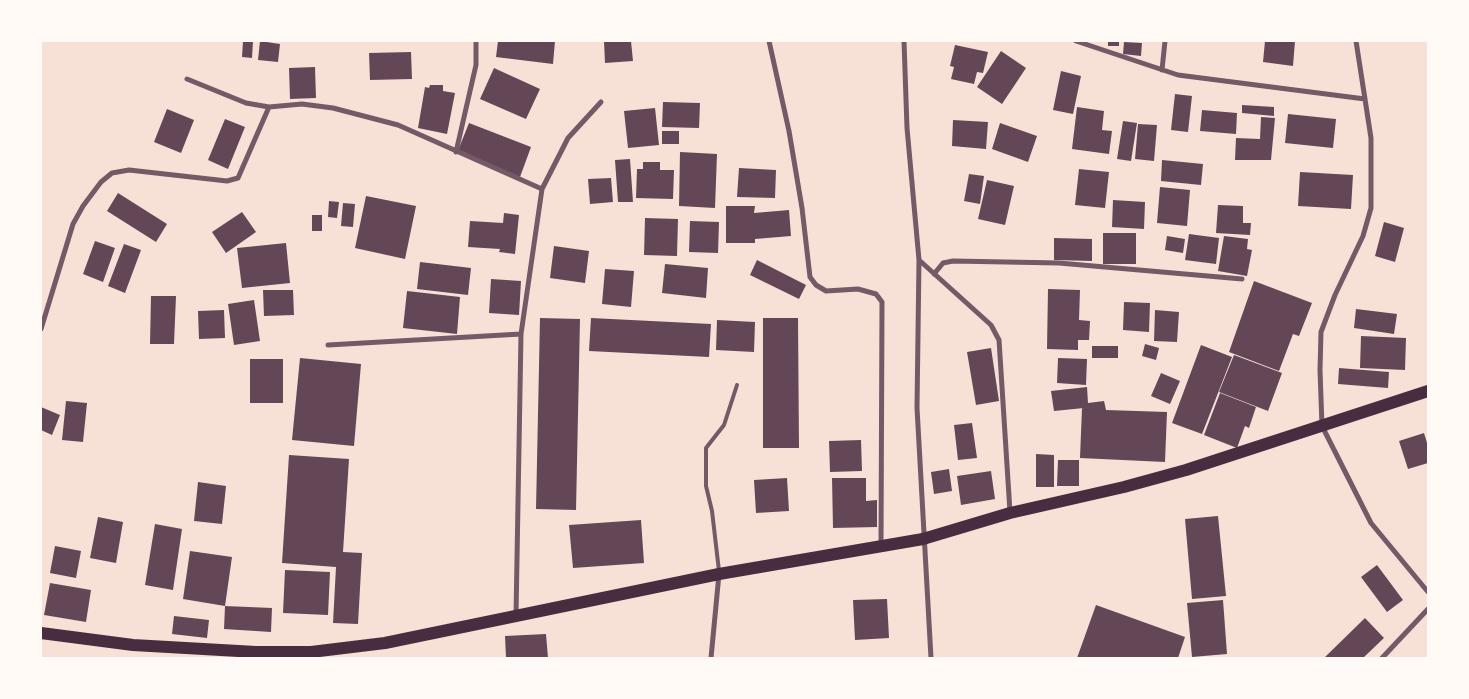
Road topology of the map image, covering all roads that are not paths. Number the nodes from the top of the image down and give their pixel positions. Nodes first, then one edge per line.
1 (476, 41) edge
2 (768, 41) edge
3 (904, 41) edge
4 (1076, 41) edge
5 (1165, 41) edge
6 (1356, 41) edge
7 (1162, 70) junction
8 (187, 79) dead end
9 (1365, 98) junction
10 (602, 102) dead end
11 (269, 107) junction
12 (456, 152) junction
13 (542, 189) junction
14 (919, 260) junction
15 (934, 274) junction
16 (1242, 279) dead end
17 (41, 329) edge
18 (520, 334) junction
19 (328, 345) dead end
20 (737, 385) dead end
21 (1428, 391) edge
22 (1322, 426) junction
23 (1010, 513) junction
24 (923, 539) junction
25 (881, 546) junction
26 (719, 574) junction
27 (1428, 592) edge
28 (1428, 609) edge
29 (516, 615) junction
30 (41, 633) edge
31 (711, 658) edge
32 (931, 658) edge
33 (1382, 658) edge

1 - 12 street
2 - 25 street
3 - 14 street
4 - 7 street
5 - 7 street
6 - 9 street
7 - 9 street
8 - 11 street
9 - 22 street
10 - 13 street
11 - 12 street
11 - 17 street
12 - 13 street
13 - 18 street
14 - 15 street
14 - 24 street
15 - 16 street
15 - 23 street
18 - 19 street
18 - 29 street
20 - 26 lane
21 - 22 main road
22 - 23 main road
22 - 27 street
23 - 24 main road
24 - 25 main road
24 - 32 street
25 - 26 main road
26 - 29 main road
26 - 31 street
28 - 33 street
29 - 30 main road

